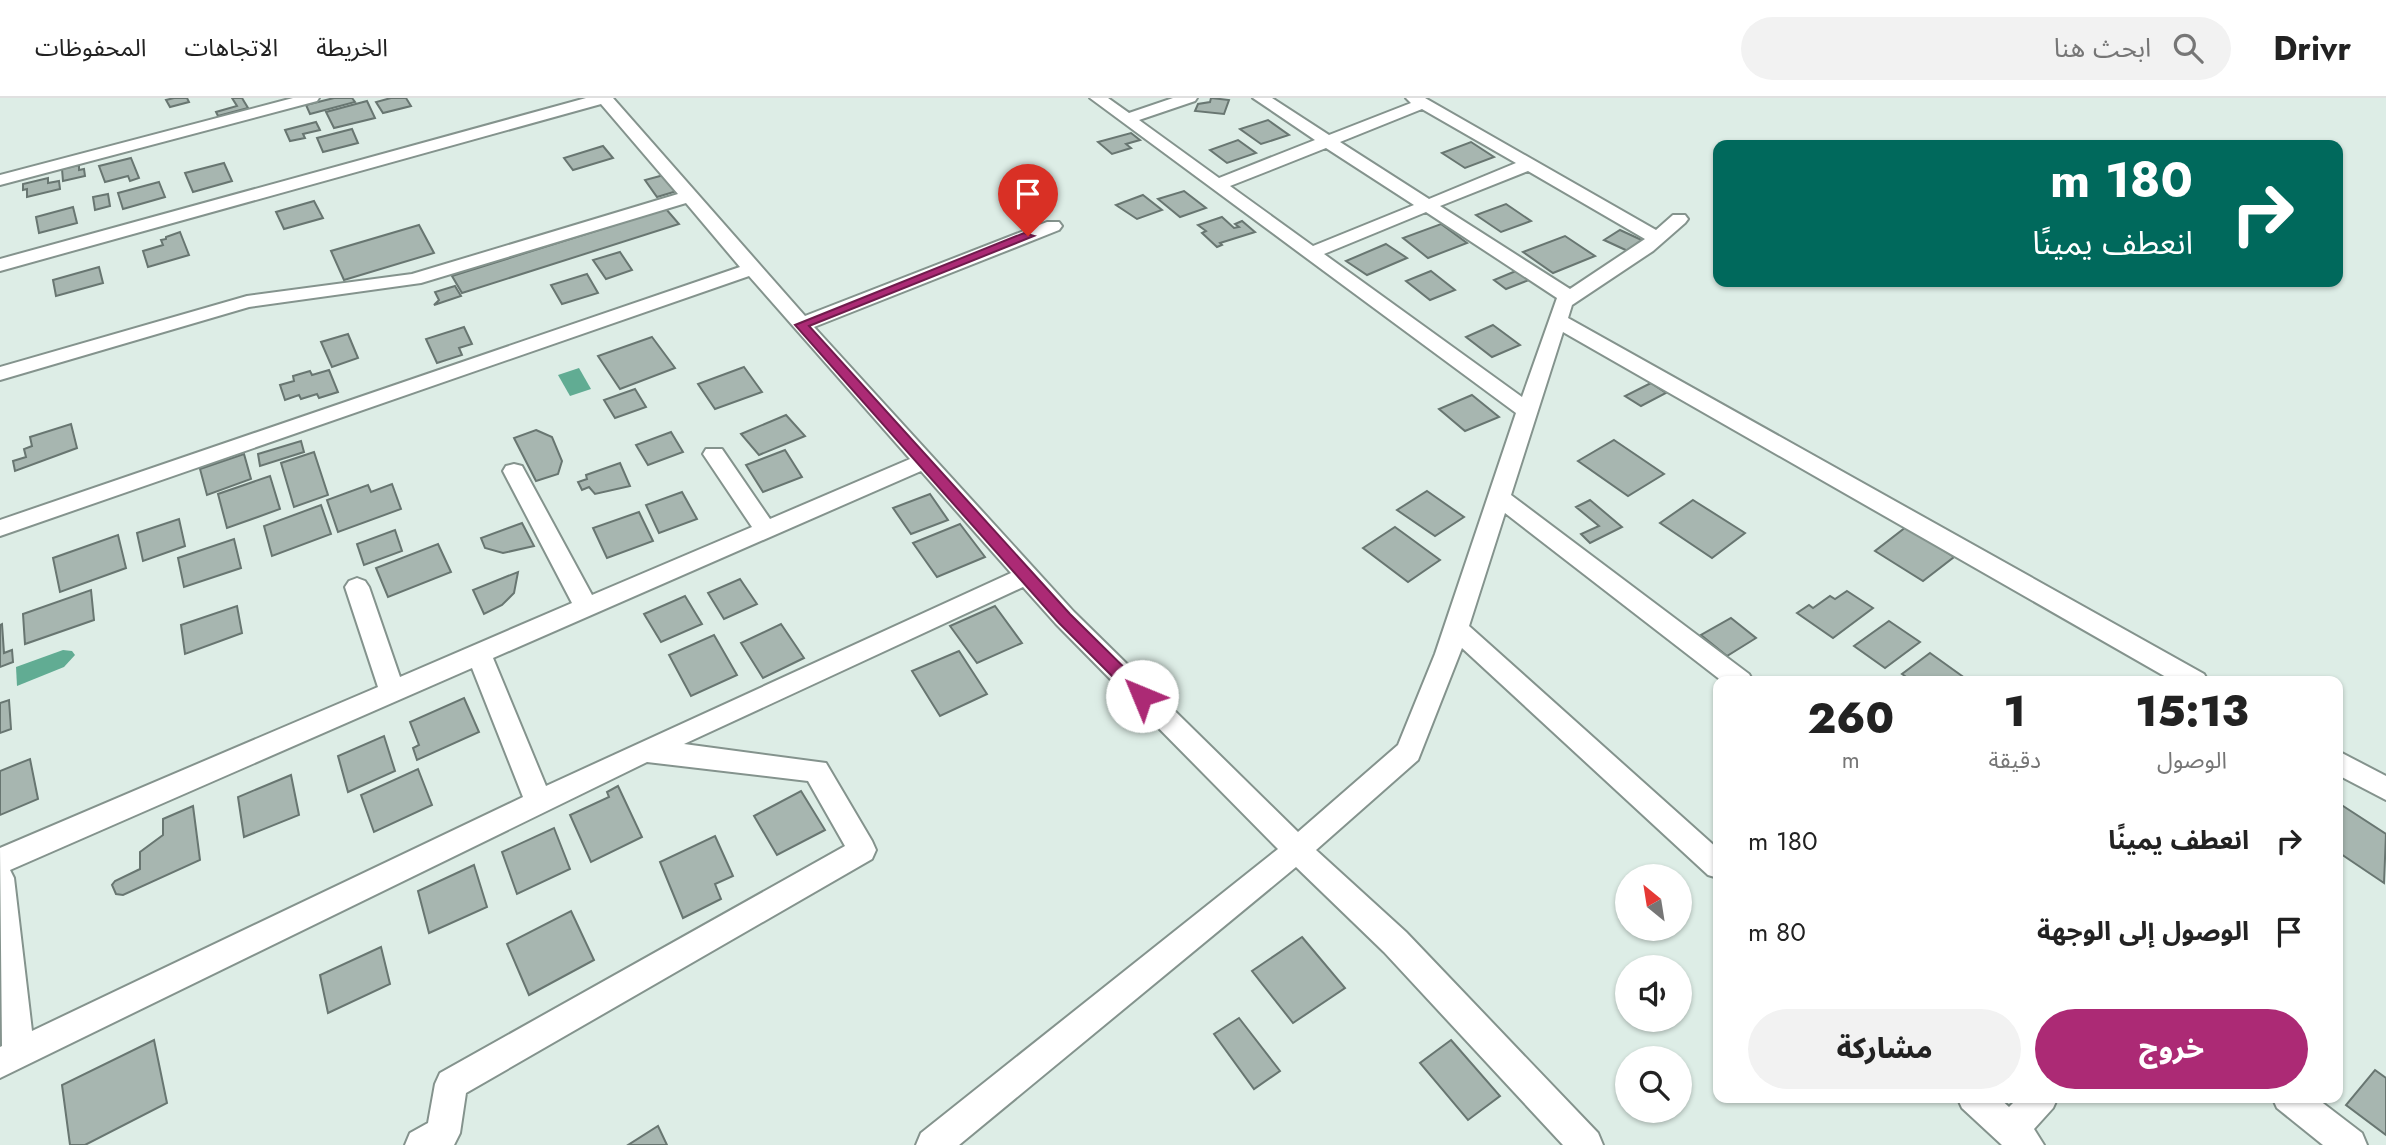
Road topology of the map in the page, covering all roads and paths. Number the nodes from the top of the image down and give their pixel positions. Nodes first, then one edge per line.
1 (311, 98) edge
2 (605, 98) edge
3 (1098, 98) edge
4 (1189, 98) edge
5 (1261, 98) edge
6 (1419, 101) edge
7 (1128, 119) junction
8 (1326, 141) junction
9 (1529, 164) junction
10 (0, 180) edge
11 (1217, 185) junction
12 (689, 196) junction
13 (1427, 206) junction
14 (1679, 219) dead end
15 (1053, 226) dead end
16 (1657, 239) junction
17 (1311, 253) junction
18 (0, 265) edge
19 (752, 269) junction
20 (1570, 298) junction
21 (1557, 320) junction
22 (801, 325) junction
23 (0, 374) edge
24 (1529, 412) junction
25 (714, 454) dead end
26 (923, 462) junction
27 (514, 471) dead end
28 (1499, 497) junction
29 (0, 528) edge
30 (766, 530) junction
31 (1028, 575) junction
32 (357, 587) dead end
33 (587, 608) junction
34 (1457, 629) junction
35 (479, 654) junction
36 (1733, 676) edge
37 (2185, 676) edge
38 (392, 691) junction
39 (646, 750) junction
40 (2343, 765) edge
41 (2386, 789) edge
42 (540, 802) junction
43 (1297, 850) junction
44 (0, 861) edge
45 (1713, 861) edge
46 (0, 878) edge
47 (9, 1059) edge
48 (1980, 1103) edge
49 (2038, 1103) edge
50 (2296, 1103) edge
51 (2018, 1138) edge
52 (951, 1139) edge
53 (437, 1141) edge
54 (1586, 1145) edge
55 (2350, 1145) edge

1 - 10 street
2 - 12 street
2 - 18 street
3 - 7 street
4 - 7 street
5 - 8 street
6 - 8 street
6 - 9 street
7 - 11 street
8 - 11 street
8 - 13 street
9 - 13 street
9 - 16 street
11 - 17 street
12 - 19 street
12 - 23 street
13 - 17 street
13 - 20 street
14 - 16 street
15 - 22 street
16 - 20 street
17 - 24 street
19 - 22 street
19 - 29 street
20 - 21 street
21 - 24 street
21 - 37 street
22 - 26 street
24 - 28 street
25 - 30 street
26 - 30 street
26 - 31 street
27 - 33 street
28 - 34 street
28 - 36 street
30 - 33 street
31 - 39 street
31 - 43 street
32 - 38 street
33 - 35 street
34 - 43 street
34 - 45 street
35 - 38 street
35 - 42 street
38 - 44 street
39 - 42 street
39 - 53 street
40 - 41 street
42 - 47 street
43 - 52 street
43 - 54 street
46 - 47 street
48 - 51 street
49 - 51 street
50 - 55 street

